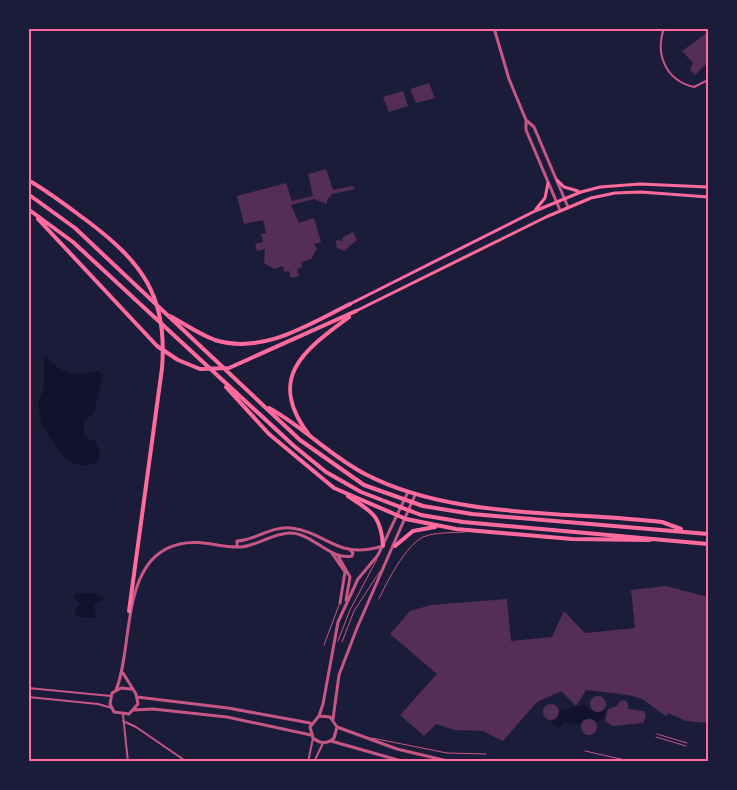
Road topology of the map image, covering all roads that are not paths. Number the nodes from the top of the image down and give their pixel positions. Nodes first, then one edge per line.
1 (494, 28) edge
2 (664, 28) edge
3 (708, 80) edge
4 (526, 120) junction
5 (28, 180) edge
6 (556, 180) junction
7 (548, 183) junction
8 (708, 187) edge
9 (581, 192) junction
10 (28, 194) edge
11 (708, 196) edge
12 (564, 198) junction
13 (556, 201) junction
14 (568, 207) junction
15 (29, 209) edge
16 (560, 210) junction
17 (535, 211) junction
18 (350, 304) joint
19 (356, 311) junction
20 (164, 313) junction
21 (223, 382) junction
22 (264, 405) junction
23 (313, 441) junction
24 (334, 488) junction
25 (408, 492) junction
26 (415, 495) junction
27 (399, 516) junction
28 (406, 519) junction
29 (441, 526) junction
30 (473, 531) junction
31 (688, 532) junction
32 (708, 534) edge
33 (308, 535) junction
34 (661, 539) junction
35 (708, 544) edge
36 (383, 546) junction
37 (395, 546) junction
38 (237, 547) junction
39 (349, 549) junction
40 (330, 550) junction
41 (337, 555) junction
42 (378, 555) junction
43 (383, 567) junction
44 (379, 599) dead end
45 (340, 603) joint
46 (345, 604) junction
47 (129, 611) junction
48 (338, 641) dead end
49 (342, 642) dead end
50 (324, 645) dead end
51 (123, 673) junction
52 (28, 688) edge
53 (116, 690) junction
54 (131, 690) junction
55 (111, 696) junction
56 (28, 697) edge
57 (137, 697) junction
58 (112, 708) junction
59 (135, 710) junction
60 (123, 715) junction
61 (319, 716) junction
62 (333, 719) junction
63 (123, 721) junction
64 (311, 723) junction
65 (337, 727) junction
66 (349, 733) junction
67 (657, 734) dead end
68 (312, 737) junction
69 (656, 737) dead end
70 (331, 741) junction
71 (323, 743) junction
72 (687, 743) dead end
73 (686, 746) dead end
74 (585, 751) dead end
75 (486, 754) dead end
76 (128, 762) edge
77 (188, 762) edge
78 (308, 762) edge
79 (314, 762) edge
80 (405, 762) edge
81 (452, 762) edge
82 (634, 762) edge

1 - 4 street
2 - 3 street
4 - 6 street
4 - 7 street
5 - 47 highway
6 - 9 main road
6 - 12 street
7 - 13 street
7 - 17 main road
8 - 9 main road
9 - 12 main road
10 - 20 highway
11 - 14 main road
12 - 13 main road
12 - 14 street
13 - 16 street
13 - 17 main road
14 - 16 main road
15 - 19 highway
15 - 21 highway
16 - 19 main road
17 - 18 main road
18 - 20 highway
19 - 23 highway
20 - 22 highway
21 - 24 highway
21 - 34 highway
22 - 23 highway
22 - 31 highway
23 - 25 highway
24 - 27 highway
24 - 36 highway
25 - 26 highway
25 - 27 street
26 - 28 street
26 - 31 highway
27 - 28 highway
27 - 36 street
28 - 29 highway
28 - 37 street
29 - 30 highway
29 - 37 highway
30 - 34 highway
30 - 44 lane
31 - 32 highway
33 - 38 street
33 - 38 street
33 - 39 street
33 - 40 street
34 - 35 highway
36 - 39 street
36 - 42 street
37 - 43 street
38 - 47 street
39 - 41 street
40 - 41 street
40 - 45 street
41 - 46 street
42 - 46 street
42 - 48 lane
43 - 49 lane
43 - 62 street
45 - 50 lane
46 - 61 street
47 - 51 street
51 - 53 street
51 - 54 street
52 - 55 street
53 - 54 street
53 - 55 street
54 - 57 street
55 - 58 street
56 - 58 street
57 - 59 street
57 - 64 street
58 - 60 street
59 - 60 street
59 - 68 street
60 - 63 street
61 - 62 street
61 - 64 street
62 - 65 street
63 - 76 street
63 - 77 street
64 - 68 street
65 - 66 street
65 - 70 street
66 - 75 lane
66 - 81 street
67 - 72 lane
68 - 71 street
68 - 78 street
69 - 73 lane
70 - 71 street
70 - 80 street
71 - 79 street
74 - 82 lane

